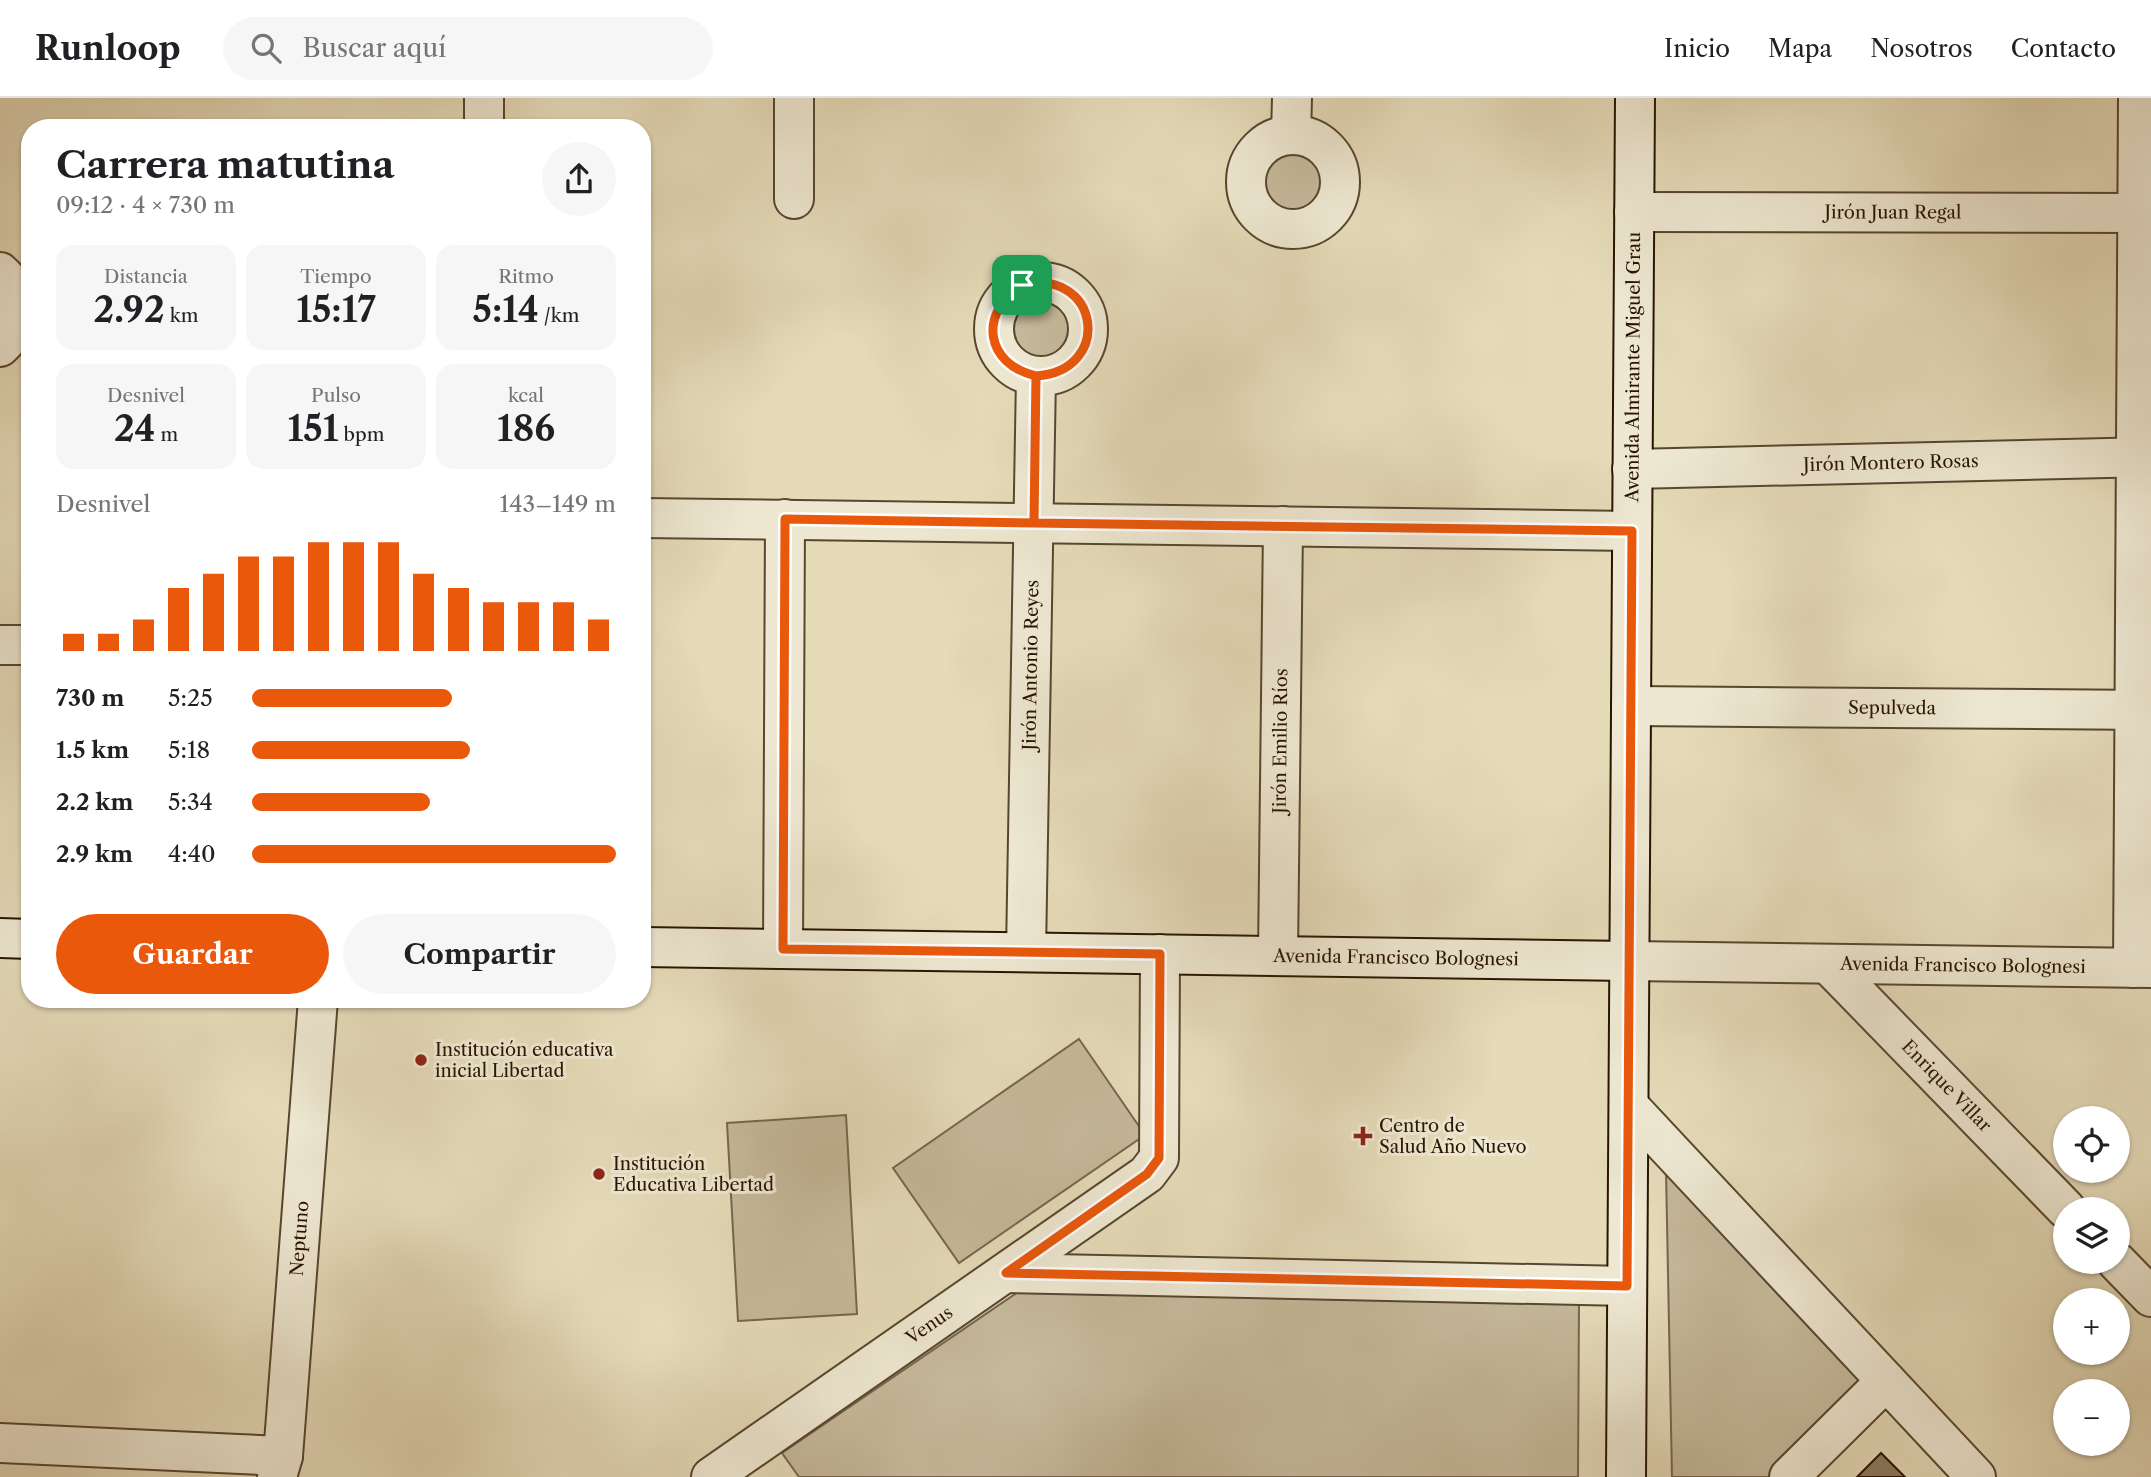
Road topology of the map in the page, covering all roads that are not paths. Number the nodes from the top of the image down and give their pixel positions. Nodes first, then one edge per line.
1 (484, 98) edge
2 (794, 98) edge
3 (1635, 98) edge
4 (2138, 98) edge
5 (484, 119) edge
6 (794, 199) dead end
7 (1634, 212) junction
8 (2144, 213) edge
9 (0, 272) edge
10 (0, 346) edge
11 (1036, 376) dead end
12 (2143, 457) edge
13 (1632, 469) junction
14 (651, 518) edge
15 (785, 519) junction
16 (1034, 523) junction
17 (1283, 526) junction
18 (1632, 531) junction
19 (0, 645) edge
20 (21, 645) edge
21 (1631, 706) junction
22 (2143, 709) edge
23 (0, 938) edge
24 (21, 939) edge
25 (651, 947) edge
26 (783, 949) junction
27 (1026, 952) junction
28 (1160, 954) junction
29 (1278, 956) junction
30 (1629, 961) junction
31 (1828, 964) junction
32 (2145, 974) edge
33 (317, 1008) edge
34 (1629, 1106) junction
35 (2054, 1197) edge
36 (1006, 1273) junction
37 (2128, 1274) edge
38 (1627, 1286) junction
39 (2151, 1297) edge
40 (1886, 1381) junction
41 (0, 1443) edge
42 (280, 1467) edge
43 (736, 1470) edge
44 (1626, 1477) edge
45 (1789, 1477) edge
46 (1976, 1477) edge

1 - 5 street
2 - 6 street
3 - 7 street, Avenida Almirante Miguel Grau
4 - 8 street
7 - 8 street, Jirón Juan Regal
7 - 13 street, Avenida Almirante Miguel Grau
8 - 12 street
9 - 10 street
11 - 16 street, Jirón Antonio Reyes
12 - 13 street, Jirón Montero Rosas
12 - 22 street
13 - 18 street, Avenida Almirante Miguel Grau
14 - 15 street
15 - 16 street
15 - 26 street
16 - 17 street
16 - 27 street, Jirón Antonio Reyes
17 - 18 street
17 - 29 street, Jirón Emilio Ríos
18 - 21 street, Avenida Almirante Miguel Grau
19 - 20 street
21 - 22 street, Sepulveda
21 - 30 street, Avenida Almirante Miguel Grau
22 - 32 street
23 - 24 street
25 - 26 street, Avenida Francisco Bolognesi
26 - 27 street, Avenida Francisco Bolognesi
27 - 28 street, Avenida Francisco Bolognesi
28 - 29 street, Avenida Francisco Bolognesi
28 - 36 street, Venus
29 - 30 street, Avenida Francisco Bolognesi
30 - 31 street, Avenida Francisco Bolognesi
30 - 34 street, Avenida Almirante Miguel Grau
31 - 32 street, Avenida Francisco Bolognesi
31 - 35 street, Enrique Villar
33 - 42 street, Neptuno
34 - 38 street, Avenida Almirante Miguel Grau
34 - 40 street
36 - 38 street
36 - 43 street, Venus
37 - 39 street
38 - 44 street, Avenida Almirante Miguel Grau
40 - 45 street
40 - 46 street
41 - 42 street

